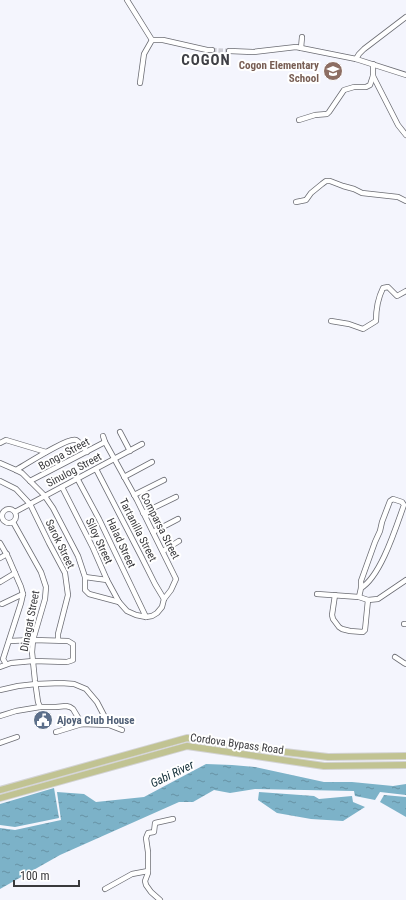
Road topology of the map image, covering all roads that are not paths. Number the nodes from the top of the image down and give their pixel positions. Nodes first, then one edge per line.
1 (127, 0) edge
2 (406, 17) edge
3 (302, 37) dead end
4 (152, 40) junction
5 (301, 48) junction
6 (212, 50) tunnel mouth
7 (229, 51) tunnel mouth
8 (356, 59) junction
9 (373, 64) junction
10 (406, 74) edge
11 (373, 76) junction
12 (140, 83) dead end
13 (299, 120) dead end
14 (406, 135) edge
15 (406, 201) edge
16 (296, 202) dead end
17 (406, 291) edge
18 (331, 321) dead end
19 (120, 432) dead end
20 (103, 436) dead end
21 (105, 442) junction
22 (0, 443) edge
23 (142, 444) dead end
24 (130, 450) junction
25 (46, 452) junction
26 (86, 452) junction
27 (115, 458) junction
28 (152, 462) dead end
29 (0, 463) edge
30 (96, 469) junction
31 (16, 470) junction
32 (77, 478) junction
33 (124, 478) junction
34 (164, 480) dead end
35 (0, 481) edge
36 (30, 481) junction
37 (62, 487) junction
38 (134, 495) junction
39 (44, 496) junction
40 (176, 497) dead end
41 (30, 504) junction
42 (2, 510) edge
43 (15, 512) junction
44 (144, 513) junction
45 (178, 519) dead end
46 (2, 521) edge
47 (13, 522) junction
48 (153, 532) junction
49 (179, 542) dead end
50 (0, 543) edge
51 (163, 550) junction
52 (7, 554) junction
53 (0, 558) edge
54 (15, 573) junction
55 (85, 577) junction
56 (107, 580) junction
57 (406, 580) edge
58 (0, 582) edge
59 (362, 588) junction
60 (23, 594) junction
61 (317, 594) dead end
62 (335, 595) junction
63 (359, 597) junction
64 (164, 599) junction
65 (368, 600) junction
66 (119, 602) junction
67 (2, 604) dead end
68 (146, 617) junction
69 (33, 640) junction
70 (58, 640) junction
71 (9, 641) junction
72 (395, 657) dead end
73 (32, 661) junction
74 (6, 664) junction
75 (406, 664) edge
76 (0, 667) edge
77 (36, 684) junction
78 (0, 690) edge
79 (40, 707) junction
80 (0, 716) edge
81 (82, 724) junction
82 (109, 725) junction
83 (122, 730) dead end
84 (56, 732) dead end
85 (17, 737) dead end
86 (0, 743) edge
87 (406, 756) edge
88 (406, 765) edge
89 (21, 784) junction
90 (0, 790) edge
91 (23, 792) junction
92 (0, 798) edge
93 (173, 819) dead end
94 (148, 871) junction
95 (105, 889) dead end
96 (160, 900) edge

1 - 4 street
2 - 8 street
3 - 5 street
4 - 6 street
4 - 12 street
5 - 7 street
5 - 8 street
8 - 9 street
9 - 10 street
9 - 11 street
11 - 13 street
11 - 14 street
15 - 16 street
17 - 18 street
19 - 24 street
20 - 21 street, Comparsa Street
21 - 26 street, Bonga Street
21 - 27 street, Comparsa Street
22 - 25 street
23 - 24 street, Sinulog Street
24 - 27 street, Sinulog Street
25 - 26 street
25 - 31 street
26 - 36 street, Bonga Street
27 - 30 street, Sinulog Street
27 - 33 street, Comparsa Street
28 - 33 street
29 - 31 street
30 - 32 street, Sinulog Street
30 - 64 street, Tartanilla Street
31 - 36 street
32 - 37 street, Sinulog Street
32 - 68 street, Halad Street
33 - 38 street, Comparsa Street
34 - 38 street
35 - 41 street, Sarok Street
36 - 39 street
37 - 39 street, Sinulog Street
37 - 56 street, Siloy Street
38 - 44 street, Comparsa Street
39 - 41 street, Sinulog Street
39 - 55 street
40 - 44 street
41 - 43 street, Sinulog Street
41 - 70 street, Sarok Street
42 - 43 street
42 - 46 street
43 - 47 street
44 - 48 street, Comparsa Street
45 - 48 street
46 - 47 street
47 - 69 street, Dinagat Street
48 - 51 street, Comparsa Street
49 - 51 street
50 - 52 street
51 - 64 street, Comparsa Street
52 - 53 street
52 - 54 street
54 - 58 street
54 - 60 street
55 - 56 street
55 - 66 street
56 - 66 street, Siloy Street
57 - 65 street
59 - 59 street
59 - 63 street
60 - 67 street
60 - 71 street
61 - 62 street
62 - 63 street
62 - 65 street
63 - 65 street
64 - 68 street, Comparsa Street
66 - 68 street
69 - 70 street
69 - 71 street
69 - 73 street, Dinagat Street
70 - 73 street
71 - 74 street
72 - 75 street
73 - 74 street
73 - 77 street, Dinagat Street
74 - 76 street
77 - 78 street
77 - 79 street, Dinagat Street
77 - 82 street
79 - 80 street
79 - 81 street
81 - 82 street
81 - 84 street
82 - 83 street
85 - 86 street
87 - 89 main road, Cordova Bypass Road
88 - 91 main road, Cordova Bypass Road
89 - 90 main road, Cordova Bypass Road
89 - 91 main road
91 - 92 main road, Cordova Bypass Road
93 - 94 street
94 - 95 street
94 - 96 street

